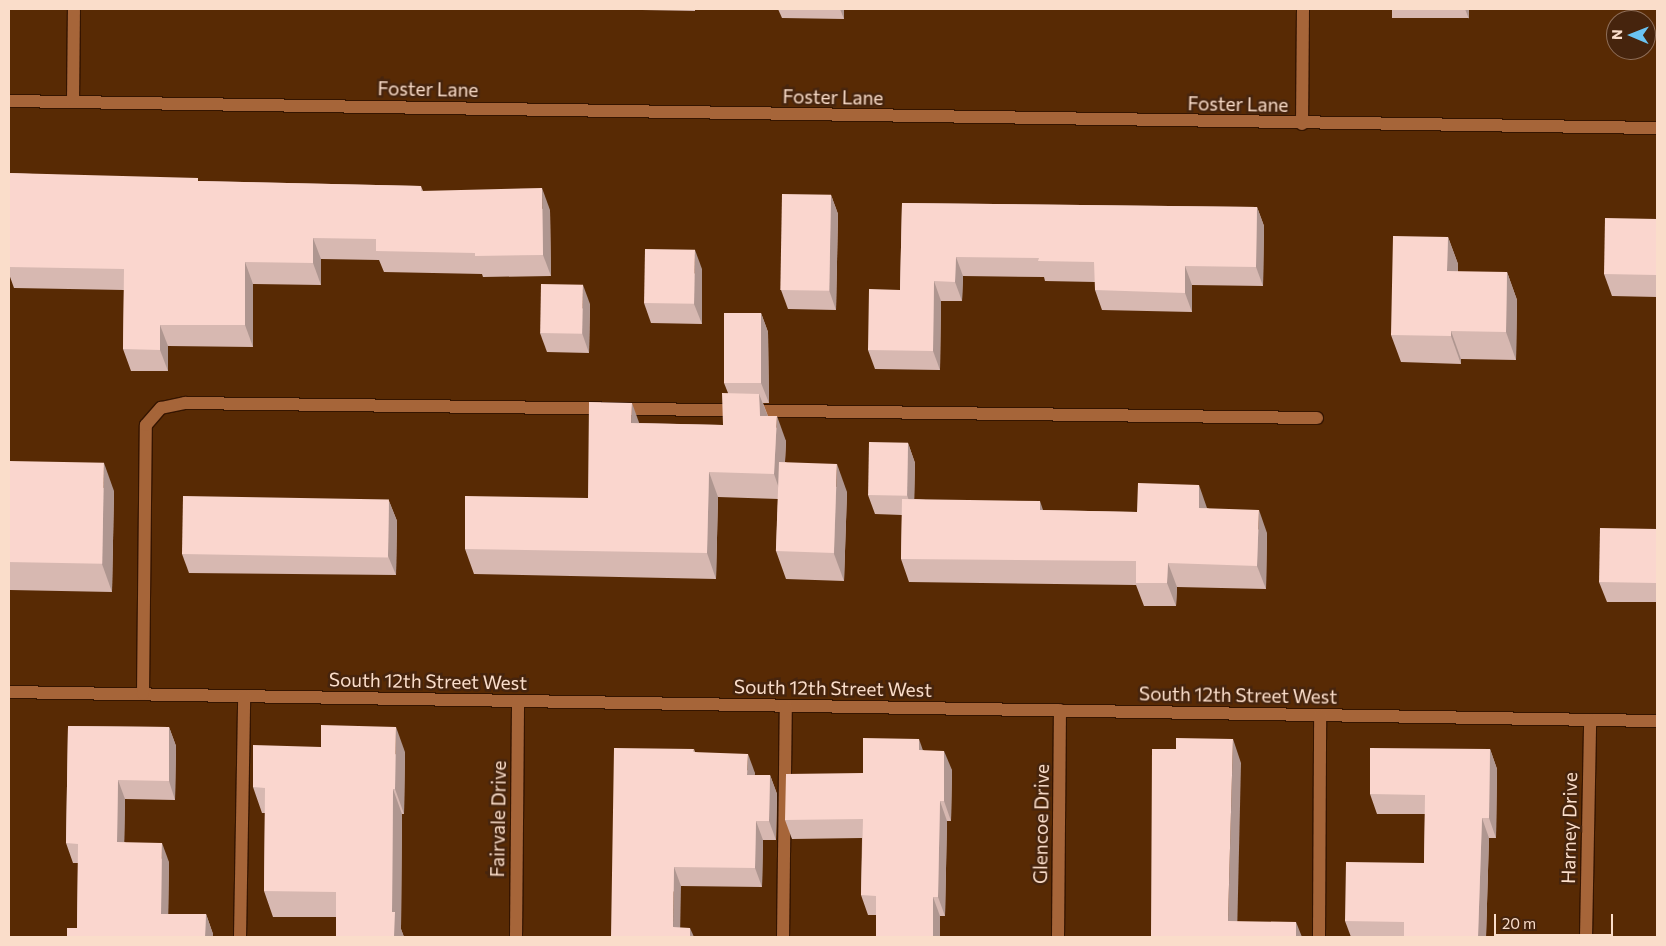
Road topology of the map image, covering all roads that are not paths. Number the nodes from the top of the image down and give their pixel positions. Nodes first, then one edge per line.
1 (74, 9) edge
2 (1303, 9) edge
3 (9, 101) edge
4 (73, 101) junction
5 (1302, 124) junction
6 (1657, 128) edge
7 (1317, 418) dead end
8 (9, 692) edge
9 (143, 694) junction
10 (244, 696) junction
11 (518, 701) junction
12 (786, 706) junction
13 (1060, 710) junction
14 (1320, 715) junction
15 (1590, 720) junction
16 (1657, 721) edge
17 (240, 937) edge
18 (516, 937) edge
19 (783, 937) edge
20 (1058, 937) edge
21 (1319, 937) edge
22 (1586, 937) edge

1 - 4 street
2 - 5 street
3 - 4 street, Foster Lane
4 - 5 street, Foster Lane
5 - 6 street, Foster Lane
7 - 9 street
8 - 9 street, South 12th Street West
9 - 10 street, South 12th Street West
10 - 11 street, South 12th Street West
10 - 17 street
11 - 12 street, South 12th Street West
11 - 18 street, Fairvale Drive
12 - 13 street, South 12th Street West
12 - 19 street
13 - 14 street, South 12th Street West
13 - 20 street, Glencoe Drive
14 - 15 street, South 12th Street West
14 - 21 street
15 - 16 street, South 12th Street West
15 - 22 street, Harney Drive

